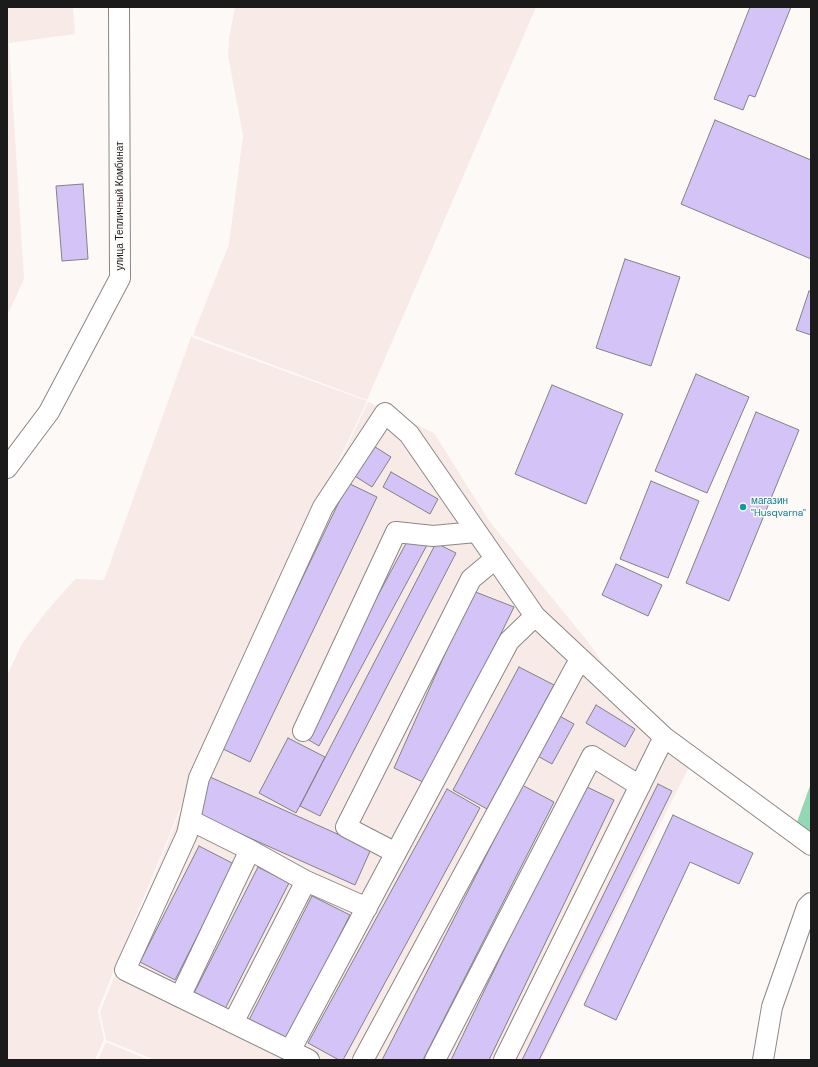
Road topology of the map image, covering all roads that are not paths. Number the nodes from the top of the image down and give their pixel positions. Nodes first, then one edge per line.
1 (119, 7) edge
2 (7, 468) edge
3 (476, 532) junction
4 (495, 559) junction
5 (535, 616) junction
6 (580, 659) junction
7 (303, 731) dead end
8 (664, 737) junction
9 (640, 786) junction
10 (190, 820) junction
11 (811, 845) edge
12 (250, 850) junction
13 (396, 853) junction
14 (306, 881) junction
15 (811, 903) edge
16 (367, 908) junction
17 (180, 997) junction
18 (233, 1023) junction
19 (290, 1051) junction
20 (309, 1060) edge
21 (363, 1060) edge
22 (435, 1060) edge
23 (504, 1060) edge
24 (763, 1060) edge

1 - 2 street, улица Тепличный Комбинат
3 - 4 street
3 - 7 street
3 - 10 street
4 - 5 street
4 - 13 street
5 - 6 street
5 - 13 street
6 - 8 street
6 - 21 street
8 - 9 street
8 - 11 street
9 - 22 street
9 - 23 street
10 - 12 street
10 - 17 street
12 - 14 street
12 - 17 street
13 - 16 street
14 - 16 street
14 - 18 street
15 - 24 street
16 - 19 street
17 - 18 street
18 - 19 street
19 - 20 street

